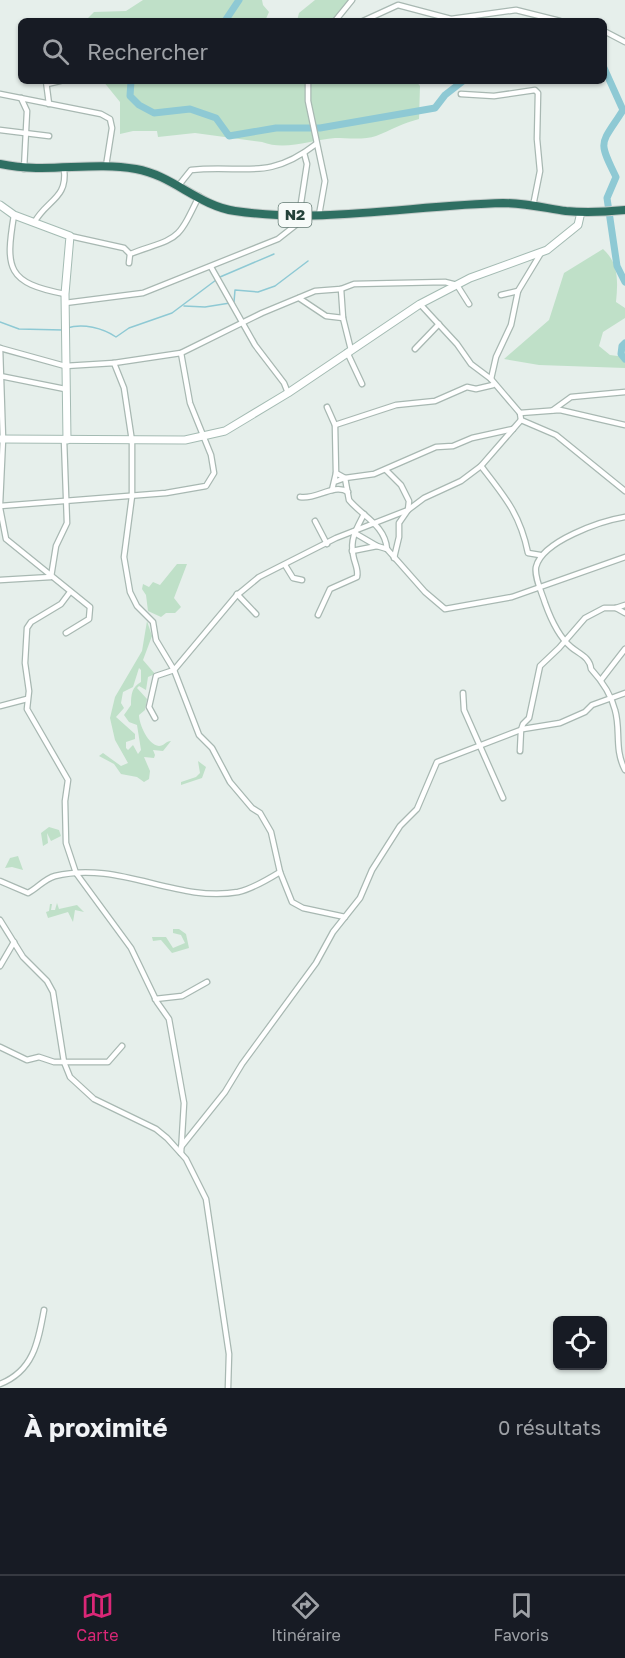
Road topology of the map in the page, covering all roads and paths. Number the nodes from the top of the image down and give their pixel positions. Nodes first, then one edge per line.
1 (352, 0) edge
2 (406, 0) edge
3 (404, 6) junction
4 (339, 18) edge
5 (370, 18) edge
6 (447, 18) edge
7 (458, 18) edge
8 (548, 18) edge
9 (607, 33) edge
10 (625, 42) edge
11 (46, 84) edge
12 (308, 84) edge
13 (0, 94) edge
14 (461, 94) dead end
15 (21, 98) junction
16 (49, 104) junction
17 (0, 130) edge
18 (27, 134) junction
19 (49, 136) dead end
20 (316, 144) junction
21 (304, 153) junction
22 (0, 164) edge
23 (106, 166) junction
24 (24, 169) junction
25 (64, 169) junction
26 (179, 185) junction
27 (199, 196) junction
28 (0, 206) edge
29 (533, 206) junction
30 (625, 210) edge
31 (581, 212) junction
32 (14, 215) junction
33 (303, 215) junction
34 (318, 215) junction
35 (33, 223) junction
36 (70, 236) junction
37 (0, 249) edge
38 (8, 250) junction
39 (541, 253) junction
40 (130, 254) junction
41 (129, 263) dead end
42 (211, 267) junction
43 (457, 285) junction
44 (341, 289) junction
45 (518, 291) junction
46 (65, 294) junction
47 (501, 295) dead end
48 (299, 298) junction
49 (420, 304) junction
50 (469, 304) dead end
51 (65, 305) junction
52 (343, 318) junction
53 (244, 322) junction
54 (439, 324) junction
55 (0, 348) edge
56 (415, 349) dead end
57 (349, 351) junction
58 (181, 353) junction
59 (65, 362) junction
60 (114, 363) junction
61 (1, 376) edge
62 (492, 382) junction
63 (362, 384) dead end
64 (65, 389) junction
65 (625, 392) edge
66 (288, 393) junction
67 (327, 407) dead end
68 (553, 410) junction
69 (520, 413) junction
70 (521, 420) junction
71 (335, 424) junction
72 (625, 425) edge
73 (516, 428) junction
74 (203, 438) junction
75 (2, 439) edge
76 (66, 440) junction
77 (132, 441) junction
78 (481, 466) junction
79 (387, 470) junction
80 (336, 473) junction
81 (345, 478) junction
82 (334, 482) junction
83 (332, 490) junction
84 (625, 490) edge
85 (348, 492) junction
86 (132, 496) junction
87 (300, 497) dead end
88 (67, 502) junction
89 (0, 506) edge
90 (408, 510) junction
91 (364, 514) junction
92 (625, 517) edge
93 (315, 521) dead end
94 (376, 524) junction
95 (353, 532) junction
96 (327, 544) junction
97 (377, 546) junction
98 (387, 549) junction
99 (315, 551) junction
100 (352, 551) junction
101 (540, 555) junction
102 (625, 556) edge
103 (320, 557) dead end
104 (394, 558) junction
105 (285, 565) junction
106 (51, 577) junction
107 (0, 580) edge
108 (302, 580) dead end
109 (541, 588) junction
110 (70, 592) junction
111 (237, 594) junction
112 (625, 604) edge
113 (616, 608) junction
114 (625, 613) edge
115 (256, 614) dead end
116 (318, 615) dead end
117 (66, 633) dead end
118 (565, 639) junction
119 (570, 647) junction
120 (560, 648) junction
121 (625, 649) edge
122 (174, 670) junction
123 (601, 680) junction
124 (463, 693) dead end
125 (625, 693) edge
126 (27, 699) junction
127 (611, 699) junction
128 (0, 706) edge
129 (155, 718) dead end
130 (521, 730) junction
131 (480, 745) junction
132 (519, 752) dead end
133 (625, 770) edge
134 (503, 798) dead end
135 (278, 871) junction
136 (76, 873) junction
137 (0, 881) edge
138 (345, 917) junction
139 (0, 920) edge
140 (14, 942) junction
141 (0, 966) edge
142 (207, 982) dead end
143 (155, 999) junction
144 (122, 1046) dead end
145 (0, 1047) edge
146 (64, 1062) junction
147 (181, 1147) junction
148 (181, 1153) junction
149 (44, 1310) dead end
150 (0, 1384) edge
151 (228, 1388) edge

1 - 4 street
2 - 3 street
3 - 5 street
3 - 6 street
7 - 8 street
9 - 10 street
11 - 16 street
12 - 20 street
13 - 15 street
14 - 29 street
15 - 16 street
15 - 18 street
16 - 23 street
17 - 18 street
18 - 19 street
18 - 24 street
20 - 21 street
20 - 34 street
21 - 26 street
21 - 33 street
22 - 24 highway, N2
23 - 25 highway, N2
23 - 26 highway, N2
24 - 25 highway, N2
25 - 35 street
26 - 27 highway, N2
27 - 33 highway, N2
27 - 40 street
28 - 32 street
29 - 31 highway, N2
29 - 34 highway, N2
30 - 31 highway, N2
31 - 39 street
32 - 35 street
32 - 38 street
33 - 34 highway, N2
33 - 42 street
35 - 36 street
36 - 40 street
36 - 46 street
37 - 38 street
38 - 46 street
39 - 43 street
39 - 45 street
40 - 41 street
42 - 51 street
42 - 53 street
43 - 44 street
43 - 49 street
43 - 50 street
44 - 48 street
44 - 52 street
45 - 47 street
45 - 62 street
46 - 51 street
48 - 52 street
48 - 53 street
49 - 54 street
49 - 57 street
51 - 59 street
52 - 57 street
53 - 58 street
53 - 66 street
54 - 56 street
54 - 62 street
55 - 59 street
55 - 61 street
57 - 63 street
57 - 66 street
58 - 60 street
58 - 74 street
59 - 60 street
59 - 64 street
60 - 77 street
61 - 64 street
61 - 75 street
62 - 69 street
62 - 71 street
64 - 76 street
65 - 68 street
66 - 74 street
67 - 71 street
68 - 69 street
68 - 72 street
69 - 70 street
70 - 73 street
70 - 84 street
71 - 80 street
73 - 78 street
73 - 79 street
74 - 77 street
74 - 86 street
75 - 76 street
75 - 89 street
76 - 77 street
76 - 88 street
77 - 86 street
78 - 90 street
78 - 101 street
79 - 81 street
79 - 90 street
80 - 81 street
80 - 82 street
81 - 82 street
81 - 85 street
82 - 83 street
83 - 85 street
83 - 87 street
85 - 91 street
86 - 88 street
86 - 122 street
88 - 89 street
88 - 106 street
89 - 106 street
90 - 94 street
90 - 104 street
91 - 94 street
91 - 95 street
92 - 101 street
93 - 96 street
94 - 95 street
94 - 98 street
95 - 96 street
95 - 97 street
95 - 100 street
96 - 99 street
97 - 98 street
97 - 100 street
98 - 104 street
99 - 103 street
99 - 105 street
100 - 116 street
101 - 109 street
102 - 109 street
104 - 109 street
105 - 108 street
105 - 111 street
106 - 107 street
106 - 110 street
109 - 118 street
110 - 117 street
110 - 126 street
111 - 115 street
111 - 122 street
112 - 113 street
113 - 114 street
113 - 118 street
118 - 119 street
118 - 120 street
119 - 120 street
119 - 123 street
120 - 130 street
121 - 123 street
122 - 129 street
122 - 135 street
123 - 127 street
124 - 131 street
125 - 127 street
126 - 128 street
126 - 136 street
127 - 130 street
127 - 133 street
130 - 131 street
130 - 132 street
131 - 134 street
131 - 138 street
135 - 136 street
135 - 138 street
136 - 137 street
136 - 143 street
138 - 147 street
139 - 140 street
140 - 141 street
140 - 146 street
142 - 143 street
143 - 147 street
144 - 146 street
145 - 146 street
146 - 148 street
147 - 148 street
148 - 151 street
149 - 150 street

